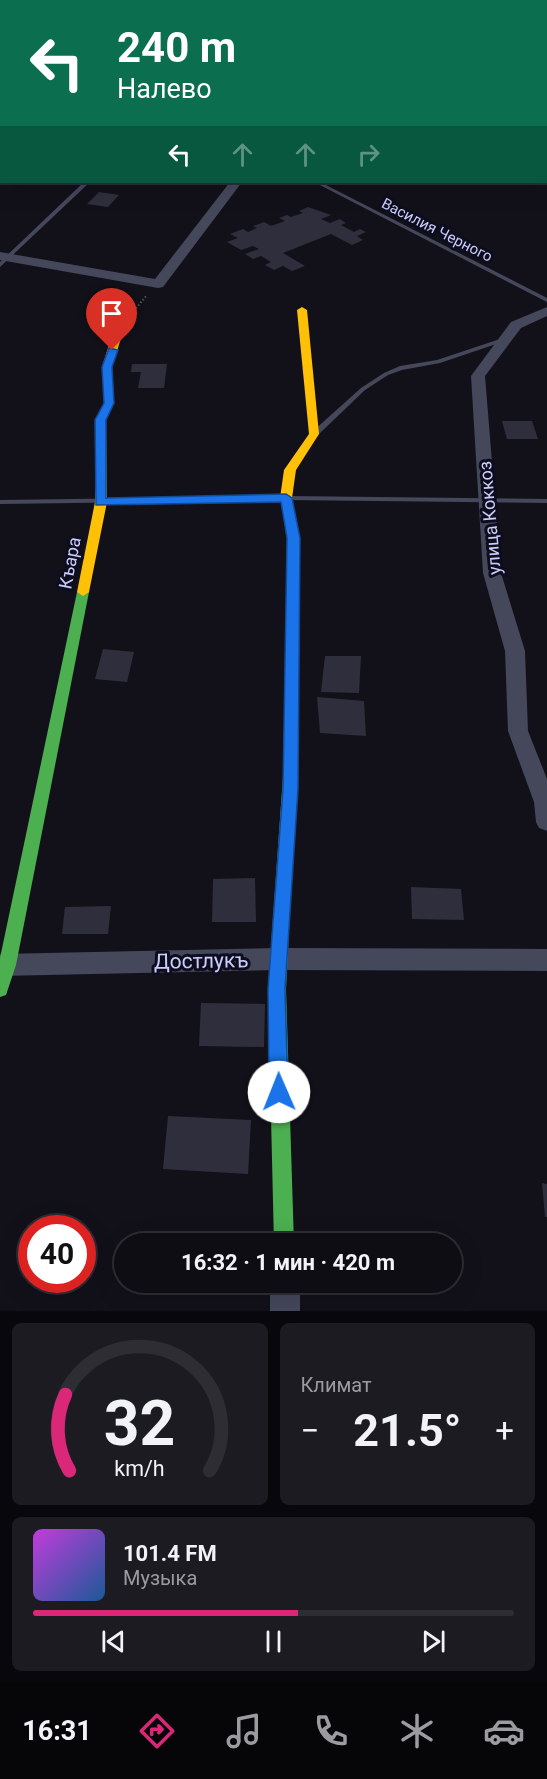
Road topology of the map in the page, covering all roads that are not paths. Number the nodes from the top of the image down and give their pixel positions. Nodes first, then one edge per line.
1 (86, 183) edge
2 (235, 183) edge
3 (319, 183) edge
4 (2, 259) edge
5 (547, 300) edge
6 (302, 310) dead end
7 (547, 311) edge
8 (118, 332) road end
9 (506, 339) junction
10 (314, 434) junction
11 (286, 498) junction
12 (488, 500) junction
13 (547, 501) edge
14 (0, 502) edge
15 (100, 502) junction
16 (547, 822) edge
17 (280, 959) junction
18 (547, 960) edge
19 (4, 965) edge
20 (0, 989) edge
21 (284, 1233) edge
22 (285, 1293) edge
23 (285, 1311) edge

1 - 4 lane
2 - 4 street
3 - 5 lane, Василия Черного
6 - 10 street
7 - 9 street, улица Коккоз
8 - 15 street, Къара
9 - 10 lane
9 - 12 street, улица Коккоз
10 - 11 street
11 - 12 lane
11 - 15 lane
11 - 17 street
12 - 13 lane
12 - 16 street, улица Коккоз
14 - 15 lane
15 - 19 street, Къара
17 - 18 street, Достлукъ
17 - 19 street, Достлукъ
17 - 21 street
19 - 20 street, Къара
22 - 23 street

